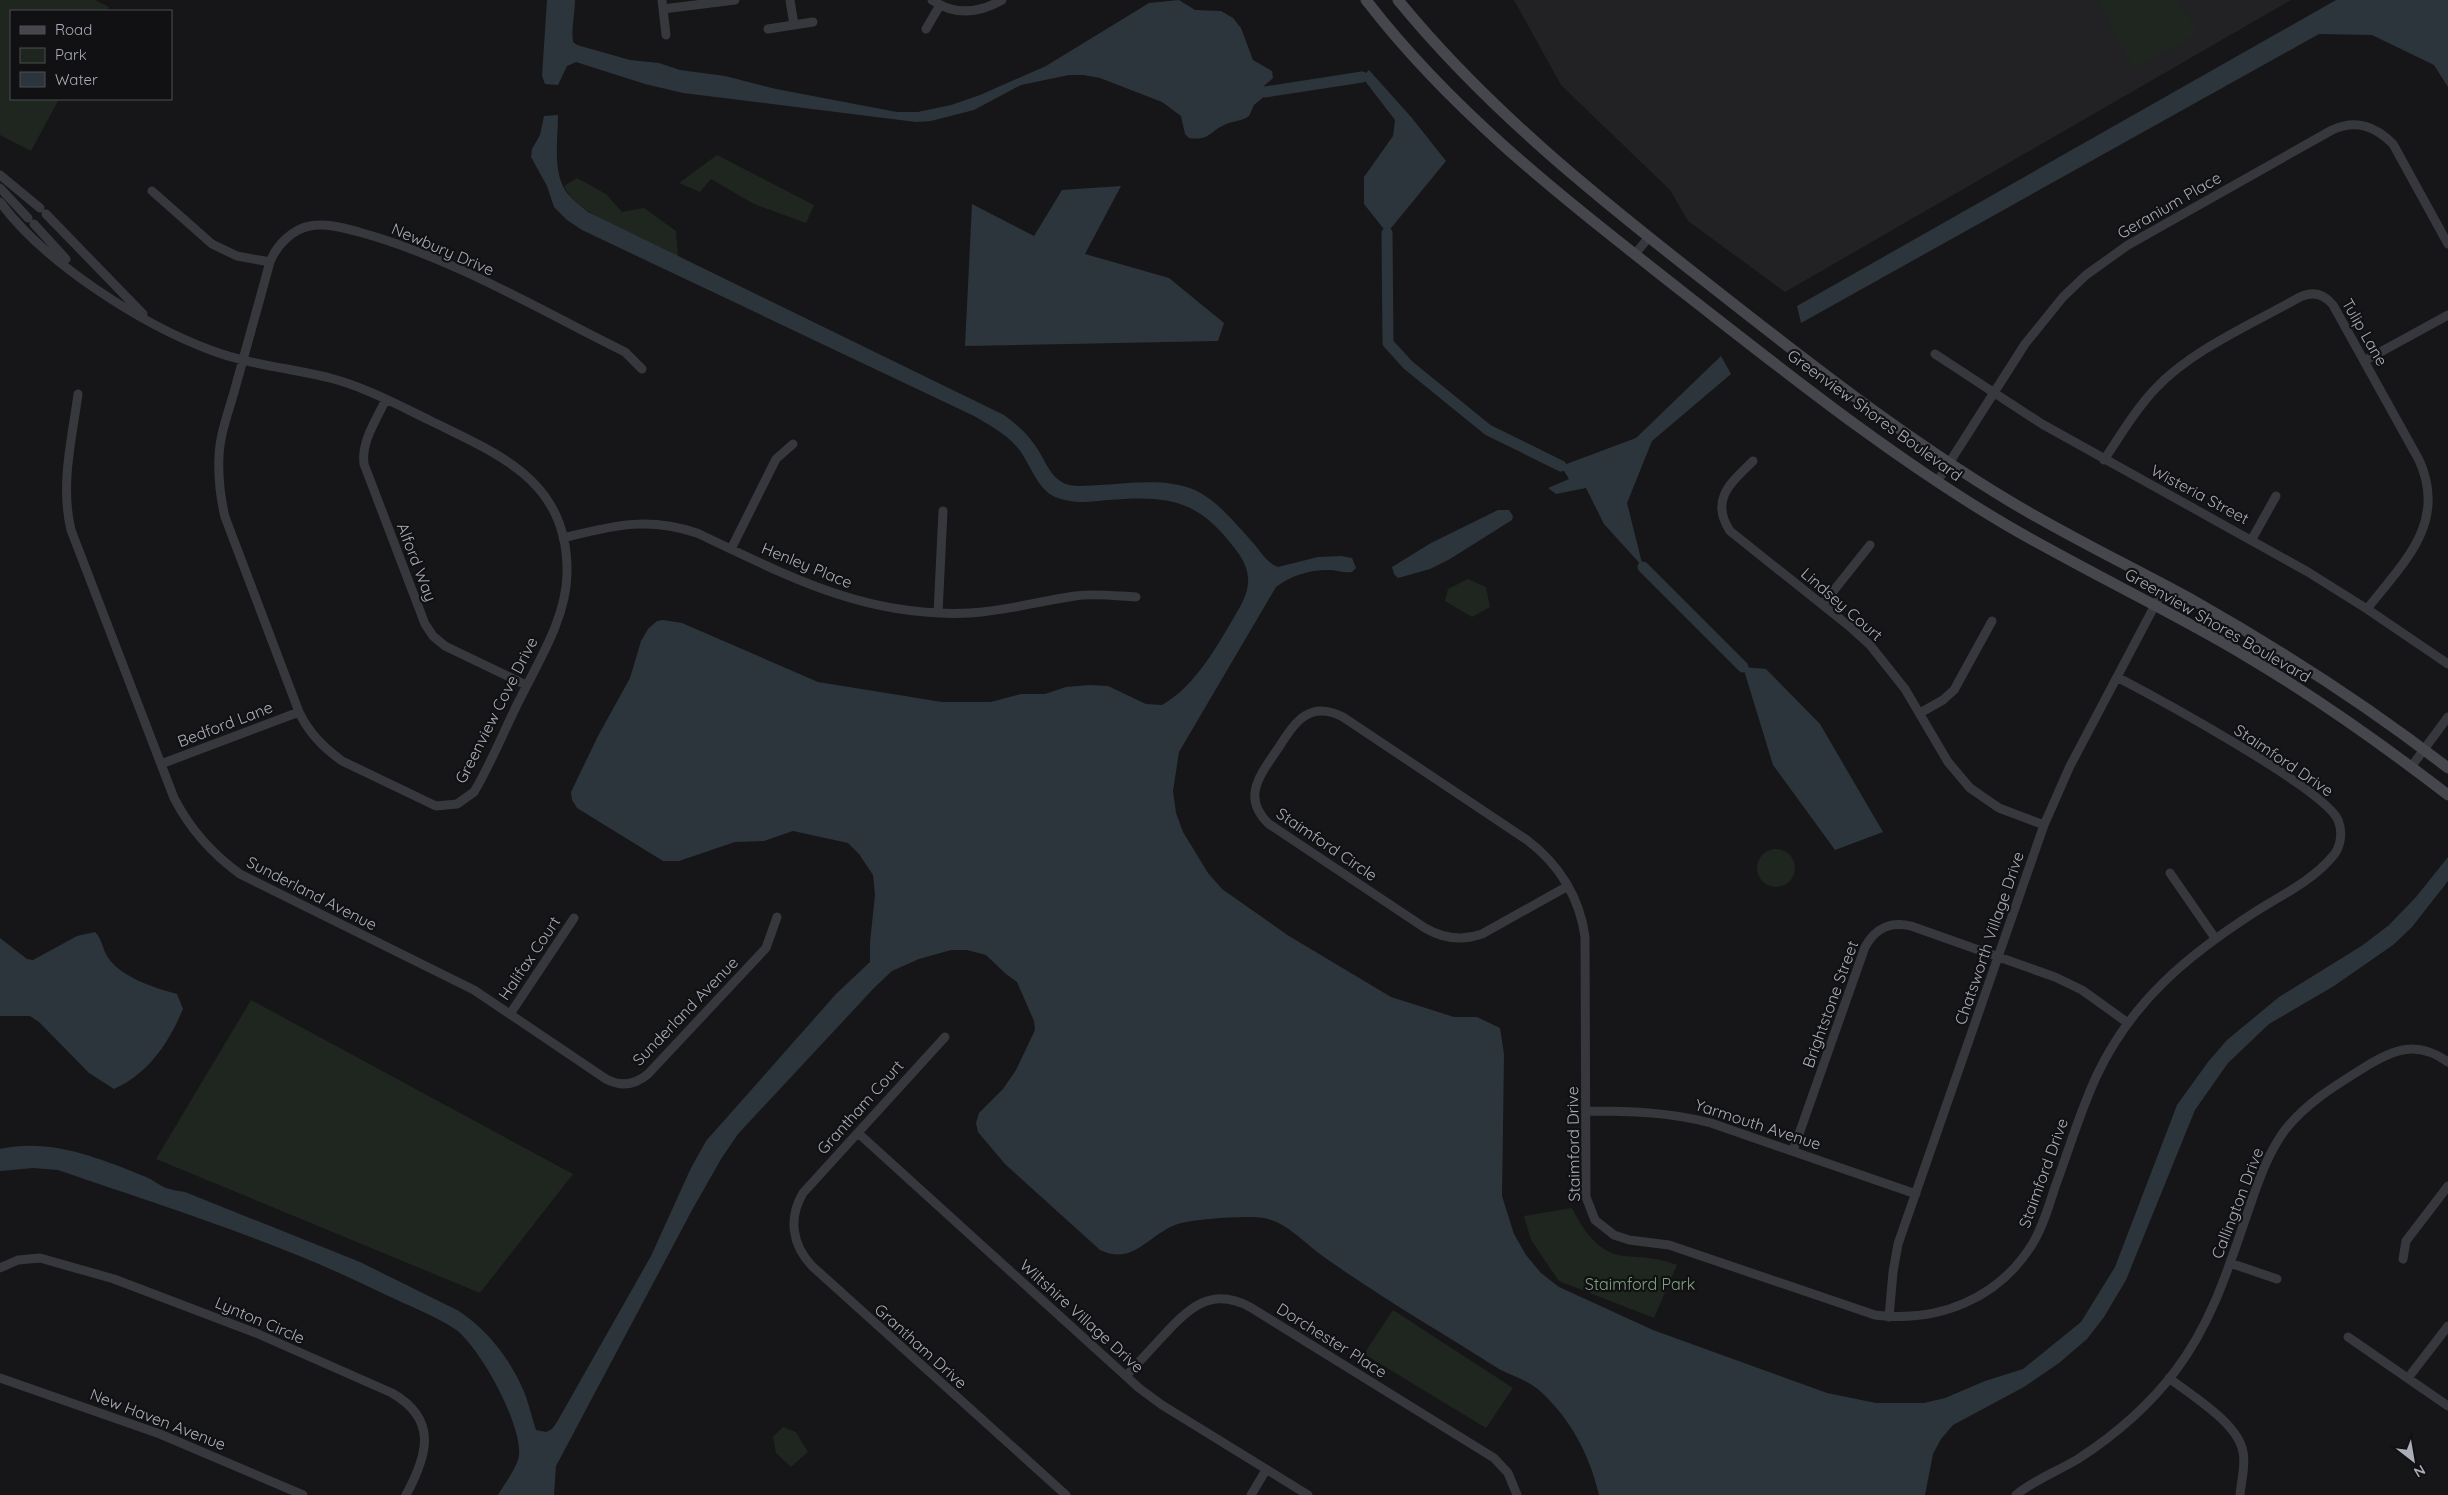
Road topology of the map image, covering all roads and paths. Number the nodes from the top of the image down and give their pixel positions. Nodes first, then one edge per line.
1 (735, 0) edge
2 (790, 0) edge
3 (1002, 0) edge
4 (1366, 0) edge
5 (1398, 0) edge
6 (703, 2) edge
7 (936, 3) edge
8 (662, 5) edge
9 (813, 22) dead end
10 (794, 25) junction
11 (768, 29) dead end
12 (926, 29) dead end
13 (666, 35) dead end
14 (0, 175) edge
15 (0, 188) edge
16 (152, 191) dead end
17 (0, 202) edge
18 (1649, 237) junction
19 (2448, 244) edge
20 (1635, 254) junction
21 (270, 262) junction
22 (84, 279) junction
23 (2448, 315) edge
24 (146, 318) junction
25 (1935, 354) dead end
26 (243, 360) junction
27 (2364, 361) junction
28 (642, 369) dead end
29 (78, 394) dead end
30 (1993, 394) junction
31 (386, 399) junction
32 (793, 444) dead end
33 (2104, 460) junction
34 (1753, 461) dead end
35 (1948, 463) junction
36 (1937, 482) junction
37 (2276, 496) dead end
38 (943, 511) dead end
39 (563, 538) junction
40 (2252, 539) junction
41 (1870, 545) dead end
42 (731, 549) junction
43 (2164, 586) junction
44 (1136, 597) dead end
45 (1823, 604) junction
46 (2154, 605) junction
47 (2367, 609) junction
48 (938, 613) junction
49 (1992, 621) dead end
50 (2448, 664) edge
51 (2117, 676) junction
52 (526, 686) junction
53 (299, 712) junction
54 (1920, 713) junction
55 (2448, 717) edge
56 (2424, 749) junction
57 (161, 764) junction
58 (2411, 767) junction
59 (2448, 768) edge
60 (2448, 795) edge
61 (2044, 825) junction
62 (2170, 873) dead end
63 (1568, 886) junction
64 (777, 917) dead end
65 (574, 918) dead end
66 (2215, 938) junction
67 (1998, 956) junction
68 (510, 1014) junction
69 (2128, 1023) junction
70 (945, 1037) dead end
71 (2448, 1062) edge
72 (1586, 1111) junction
73 (858, 1133) junction
74 (1793, 1151) junction
75 (2448, 1186) edge
76 (1916, 1194) junction
77 (800, 1200) joint
78 (2404, 1259) dead end
79 (2230, 1263) junction
80 (0, 1268) edge
81 (2276, 1279) dead end
82 (1889, 1317) junction
83 (2448, 1326) edge
84 (2348, 1337) dead end
85 (1126, 1376) junction
86 (0, 1378) edge
87 (2170, 1378) junction
88 (2408, 1378) junction
89 (2448, 1406) edge
90 (1266, 1470) junction
91 (303, 1495) edge
92 (406, 1495) edge
93 (1066, 1495) edge
94 (1251, 1495) edge
95 (1308, 1495) edge
96 (1517, 1495) edge
97 (2016, 1495) edge
98 (2240, 1495) edge

1 - 6 street
2 - 10 street
3 - 7 street
4 - 20 street, Greenview Shores Boulevard
5 - 18 street, Greenview Shores Boulevard
6 - 8 street
7 - 12 street
8 - 13 street
9 - 10 street
10 - 11 street
14 - 24 street, Greenview Cove Drive
15 - 22 street, Greenview Cove Drive
16 - 21 street
17 - 22 street, Greenview Cove Drive
18 - 20 street
18 - 35 street, Greenview Shores Boulevard
19 - 30 street, Geranium Place
20 - 36 street, Greenview Shores Boulevard
21 - 26 street, Newbury Drive
21 - 28 street, Newbury Drive
22 - 24 street, Greenview Cove Drive
23 - 27 street
24 - 26 street, Greenview Cove Drive
25 - 30 street, Wisteria Street
26 - 31 street, Greenview Cove Drive
26 - 53 street, Greenview Cove Drive
27 - 33 street, Tulip Lane
27 - 47 street, Tulip Lane
29 - 57 street, Sunderland Avenue
30 - 33 street, Wisteria Street
30 - 35 street, Geranium Place
31 - 39 street, Greenview Cove Drive
31 - 52 street, Alford Way
32 - 42 street
33 - 40 street, Wisteria Street
34 - 45 street, Lindsey Court
35 - 36 street, Geranium Place
35 - 43 street, Greenview Shores Boulevard
36 - 46 street, Greenview Shores Boulevard
37 - 40 street
38 - 48 street
39 - 42 street, Henley Place
39 - 52 street, Greenview Cove Drive
40 - 47 street, Wisteria Street
41 - 45 street
42 - 48 street, Henley Place
43 - 46 street, Chatsworth Village Drive
43 - 56 street, Greenview Shores Boulevard
44 - 48 street, Henley Place
45 - 54 street, Lindsey Court
46 - 51 street, Chatsworth Village Drive
46 - 58 street, Greenview Shores Boulevard
47 - 50 street, Wisteria Street
49 - 54 street
51 - 61 street, Chatsworth Village Drive
51 - 66 street, Staimford Drive
52 - 53 street, Greenview Cove Drive
53 - 57 street, Bedford Lane
54 - 61 street, Lindsey Court
55 - 56 street
56 - 58 street
56 - 59 street, Greenview Shores Boulevard
57 - 68 street, Sunderland Avenue
58 - 60 street, Greenview Shores Boulevard
61 - 67 street, Chatsworth Village Drive
62 - 66 street
63 - 63 street, Staimford Circle
63 - 72 street, Staimford Drive
64 - 68 street, Sunderland Avenue
65 - 68 street, Halifax Court
66 - 69 street, Staimford Drive
67 - 69 street, Brightstone Street
67 - 74 street, Brightstone Street
67 - 76 street, Chatsworth Village Drive
69 - 82 street, Staimford Drive
70 - 73 street, Grantham Court
71 - 79 street, Callington Drive
72 - 74 street, Yarmouth Avenue
72 - 82 street, Staimford Drive
73 - 77 street, Grantham Court
73 - 85 street, Wiltshire Village Drive
74 - 76 street, Yarmouth Avenue
75 - 78 street
76 - 82 street, Chatsworth Village Drive
77 - 93 street, Grantham Drive
79 - 81 street
79 - 87 street, Callington Drive
80 - 92 street, Lynton Circle
83 - 88 street
84 - 88 street
85 - 90 street, Wiltshire Village Drive
85 - 96 street, Dorchester Place
86 - 91 street, New Haven Avenue
87 - 97 street, Callington Drive
87 - 98 street
88 - 89 street
90 - 94 street
90 - 95 street, Wiltshire Village Drive

